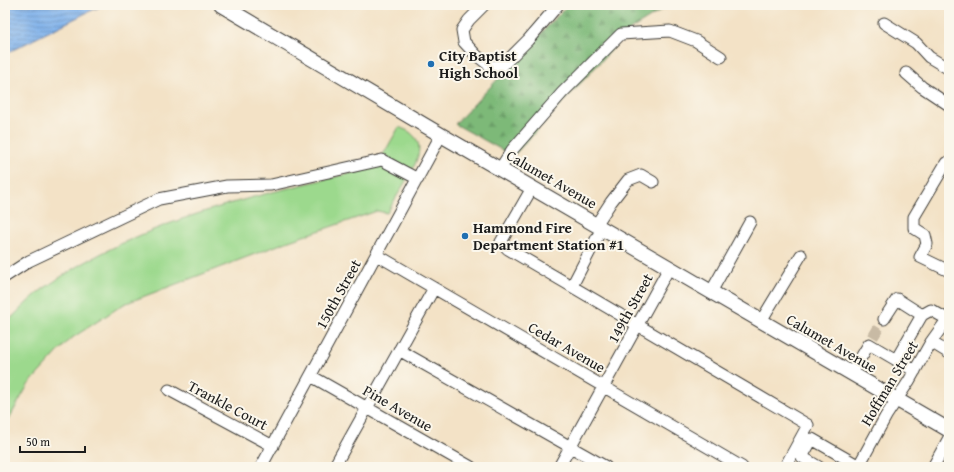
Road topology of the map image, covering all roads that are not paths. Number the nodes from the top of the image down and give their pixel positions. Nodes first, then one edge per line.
1 (221, 5) edge
2 (484, 5) edge
3 (558, 5) edge
4 (884, 23) dead end
5 (721, 57) dead end
6 (949, 69) edge
7 (906, 72) dead end
8 (949, 105) edge
9 (441, 135) junction
10 (949, 162) edge
11 (500, 169) junction
12 (418, 179) junction
13 (652, 182) dead end
14 (532, 188) junction
15 (750, 222) dead end
16 (599, 227) junction
17 (377, 255) junction
18 (801, 256) dead end
19 (670, 268) junction
20 (949, 271) edge
21 (6, 276) dead end
22 (572, 286) junction
23 (434, 288) junction
24 (711, 292) junction
25 (922, 315) junction
26 (948, 318) edge
27 (884, 319) tunnel mouth
28 (761, 321) junction
29 (638, 325) junction
30 (931, 342) junction
31 (399, 350) junction
32 (949, 353) edge
33 (896, 360) junction
34 (915, 371) junction
35 (851, 374) junction
36 (311, 376) junction
37 (604, 386) junction
38 (169, 390) dead end
39 (896, 400) junction
40 (367, 408) junction
41 (948, 430) edge
42 (273, 446) junction
43 (571, 446) junction
44 (859, 466) edge
45 (261, 467) edge
46 (334, 467) edge
47 (471, 467) edge
48 (560, 467) edge
49 (606, 467) edge
50 (742, 467) edge
51 (785, 467) edge
52 (819, 467) edge
53 (933, 467) edge

1 - 9 main road, Calumet Avenue
2 - 3 street
4 - 6 street
5 - 11 street
7 - 8 street
9 - 11 main road, Calumet Avenue
9 - 12 street, 150th Street
10 - 20 street
11 - 14 main road, Calumet Avenue
12 - 17 street, 150th Street
12 - 21 street
13 - 16 street
14 - 16 main road, Calumet Avenue
14 - 22 street
15 - 24 street
16 - 19 main road, Calumet Avenue
16 - 22 street
17 - 23 street, Cedar Avenue
17 - 36 street, 150th Street
18 - 28 street
19 - 24 main road, Calumet Avenue
19 - 29 street, 149th Street
22 - 29 street
23 - 31 street
23 - 37 street, Cedar Avenue
24 - 28 main road, Calumet Avenue
25 - 26 street
25 - 27 street
25 - 33 street
26 - 30 street, Hoffman Street
28 - 35 main road, Calumet Avenue
29 - 37 street, 149th Street
29 - 51 street
30 - 32 street
30 - 34 street, Hoffman Street
31 - 40 street
31 - 43 street
33 - 34 street
33 - 35 street
34 - 39 street, Hoffman Street
35 - 39 main road, Calumet Avenue
36 - 40 street, Pine Avenue
36 - 42 street, 150th Street
37 - 43 street, 149th Street
37 - 50 street, Cedar Avenue
38 - 42 street, Trankle Court
39 - 41 main road, Calumet Avenue
39 - 44 street, Hoffman Street
40 - 46 street
40 - 47 street, Pine Avenue
41 - 53 street
42 - 45 street, 150th Street
43 - 48 street, 149th Street
43 - 49 street
44 - 52 street

